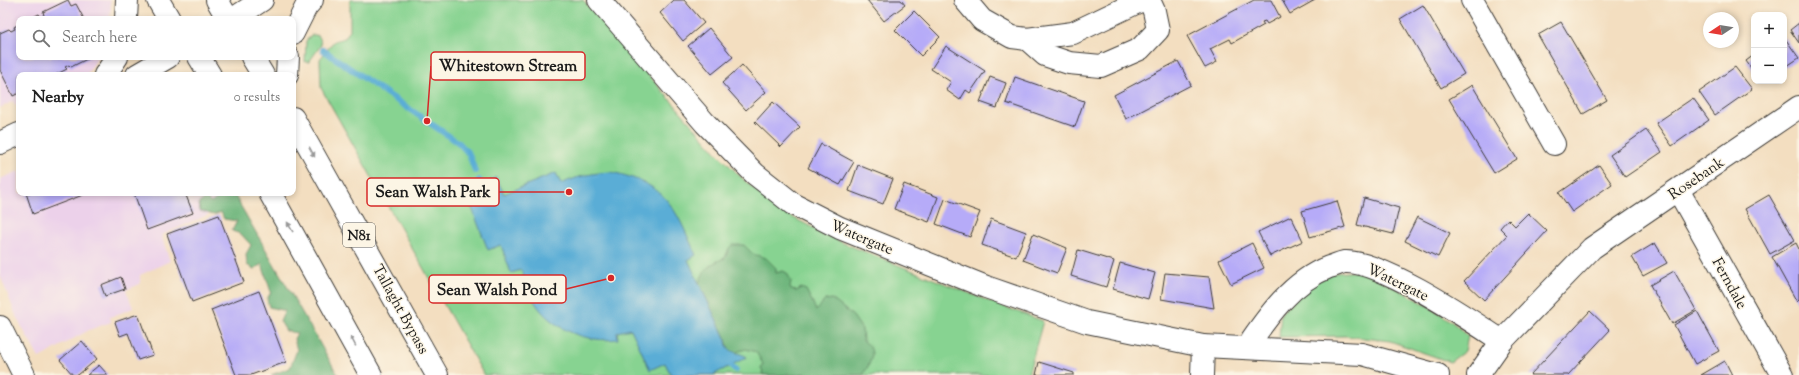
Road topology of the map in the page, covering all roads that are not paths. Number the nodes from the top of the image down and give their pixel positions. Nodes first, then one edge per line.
1 (127, 0) edge
2 (158, 0) edge
3 (217, 0) edge
4 (262, 0) edge
5 (312, 0) edge
6 (599, 0) edge
7 (965, 0) edge
8 (1142, 0) edge
9 (1149, 0) edge
10 (1472, 0) edge
11 (126, 16) edge
12 (167, 16) edge
13 (226, 16) edge
14 (238, 16) edge
15 (296, 27) edge
16 (1027, 39) junction
17 (115, 60) edge
18 (163, 60) edge
19 (201, 60) edge
20 (254, 60) edge
21 (288, 60) edge
22 (107, 72) edge
23 (142, 72) edge
24 (208, 72) edge
25 (261, 72) edge
26 (287, 72) edge
27 (1799, 107) edge
28 (296, 123) edge
29 (16, 135) edge
30 (0, 143) edge
31 (1554, 144) dead end
32 (1678, 190) junction
33 (272, 196) edge
34 (0, 327) edge
35 (1502, 341) junction
36 (1203, 346) junction
37 (1246, 348) junction
38 (24, 375) edge
39 (371, 375) edge
40 (437, 375) edge
41 (1202, 375) edge
42 (1438, 375) edge
43 (1478, 375) edge
44 (1782, 375) edge

1 - 11 street
2 - 12 street
3 - 13 street
4 - 14 street
5 - 15 street
6 - 36 street, Watergate
7 - 16 street
8 - 16 street
9 - 16 street
10 - 31 street
17 - 22 street
18 - 23 street
19 - 24 street
20 - 25 street
21 - 26 street
27 - 32 street, Rosebank
28 -> 40 street, Tallaght Bypass / N81
29 - 30 street
32 - 35 street, Rosebank
32 - 44 street, Ferndale
39 -> 33 street
34 - 38 street
35 - 37 street, Watergate
35 - 43 street
36 - 37 street, Watergate
36 - 41 street
37 - 42 street, Watergate

